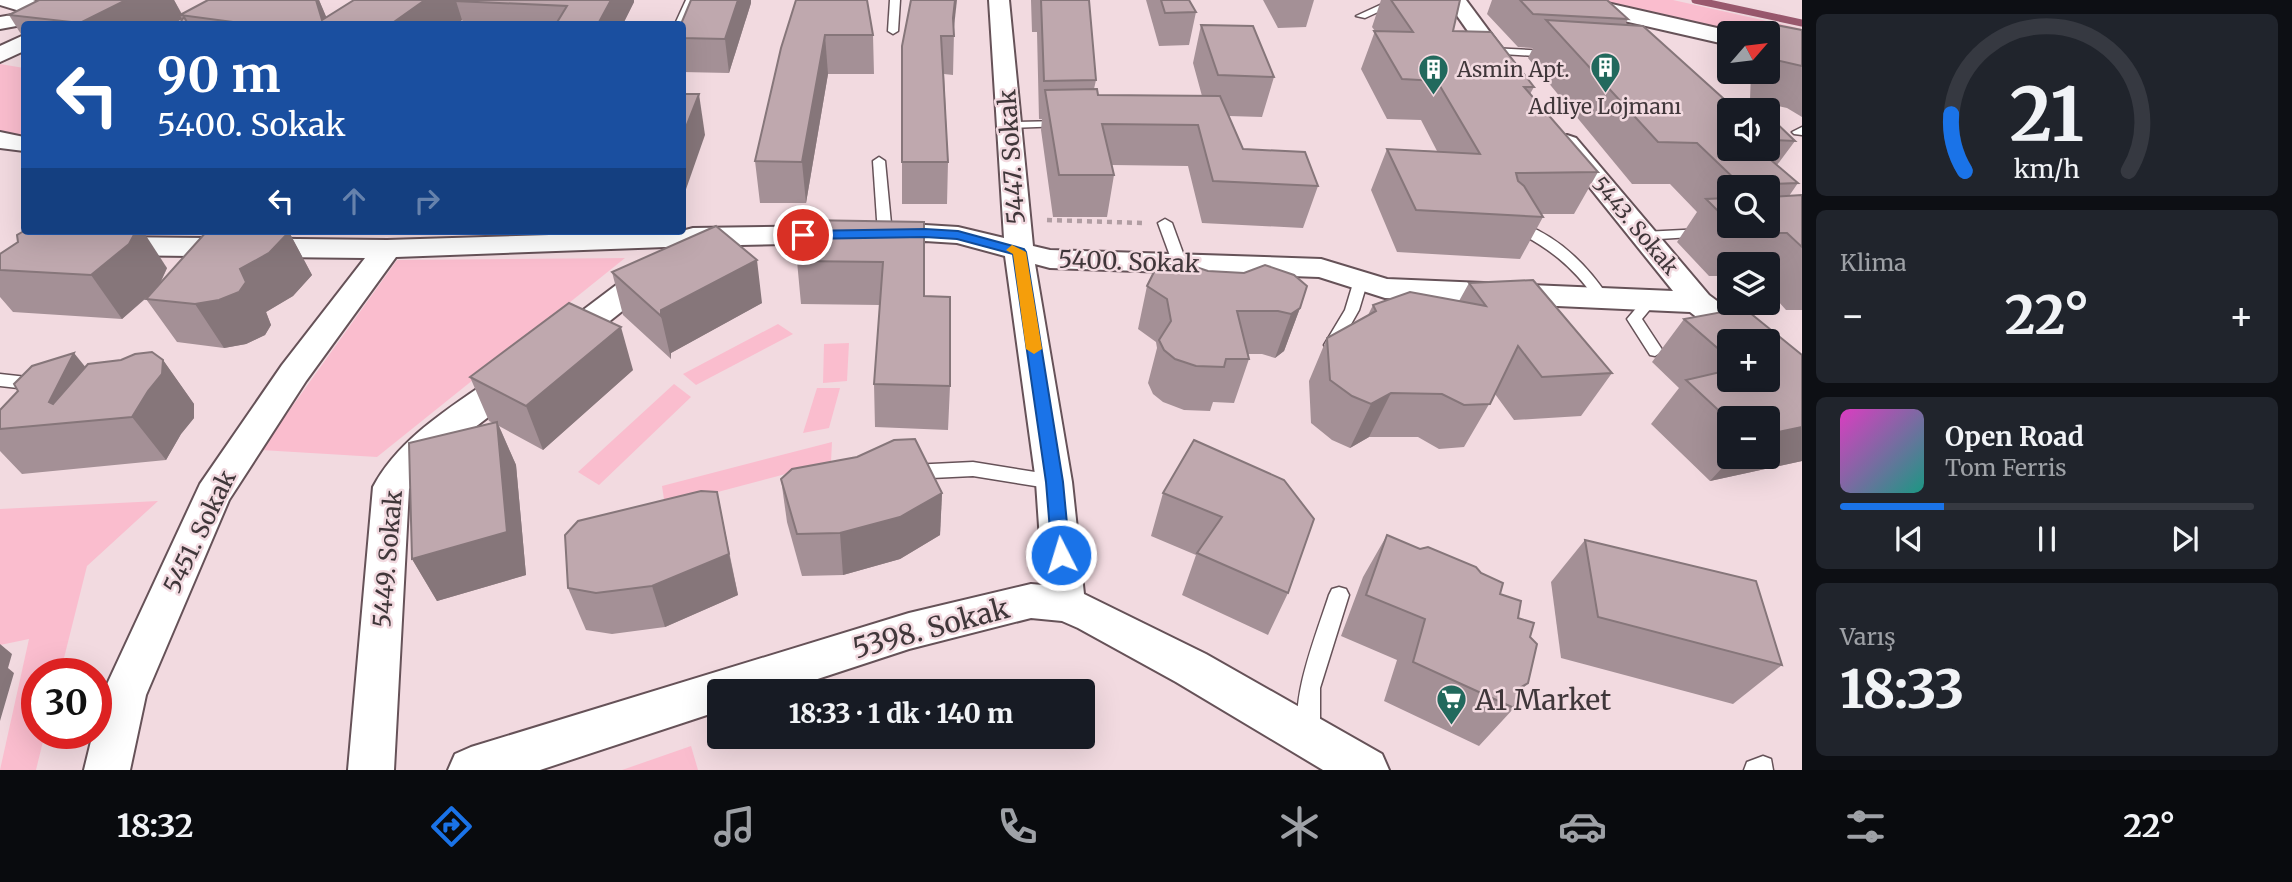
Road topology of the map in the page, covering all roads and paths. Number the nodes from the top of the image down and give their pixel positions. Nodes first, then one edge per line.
1 (8, 0) edge
2 (691, 0) edge
3 (895, 0) edge
4 (999, 0) edge
5 (1399, 0) edge
6 (1456, 0) edge
7 (1562, 0) edge
8 (102, 4) edge
9 (1361, 16) dead end
10 (55, 19) edge
11 (21, 21) edge
12 (28, 21) edge
13 (681, 21) edge
14 (0, 23) edge
15 (893, 31) dead end
16 (1717, 34) edge
17 (21, 44) edge
18 (1491, 51) junction
19 (0, 55) edge
20 (1556, 55) edge
21 (1516, 82) edge
22 (1550, 123) edge
23 (1070, 124) edge
24 (1011, 125) junction
25 (0, 140) edge
26 (21, 144) edge
27 (878, 162) dead end
28 (1044, 209) dead end
29 (1504, 220) edge
30 (1165, 223) joint
31 (1712, 233) edge
32 (885, 234) junction
33 (1643, 236) junction
34 (693, 237) junction
35 (83, 246) edge
36 (387, 249) junction
37 (1019, 252) junction
38 (1180, 264) junction
39 (1361, 281) junction
40 (1602, 298) junction
41 (1649, 302) junction
42 (1698, 302) junction
43 (1733, 329) edge
44 (1332, 345) edge
45 (1655, 351) dead end
46 (0, 380) edge
47 (41, 384) edge
48 (895, 473) edge
49 (1054, 482) junction
50 (1339, 595) dead end
51 (1065, 604) junction
52 (1309, 738) junction
53 (107, 770) edge
54 (370, 770) edge
55 (471, 770) edge
56 (1366, 770) edge

1 - 10 street
2 - 13 lane
3 - 15 lane
4 - 24 street, 5447. Sokak
5 - 9 lane
6 - 18 street
7 - 16 street
8 - 10 street
10 - 12 street
11 - 14 street
17 - 19 street
18 - 20 lane
18 - 21 street
22 - 33 street, 5443. Sokak
23 - 24 lane
24 - 37 street, 5447. Sokak
25 - 26 street
27 - 32 lane
28 - 30 path
29 - 40 lane
30 - 38 lane
31 - 33 lane
32 - 34 street, 5400. Sokak
32 - 37 street, 5400. Sokak
33 - 42 street, 5443. Sokak
34 - 36 street, 5400. Sokak
34 - 54 street, 5449. Sokak
35 - 36 street, 5400. Sokak
36 - 53 street, 5451. Sokak
37 - 38 street, 5400. Sokak
37 - 49 street, 5447. Sokak
38 - 39 street, 5400. Sokak
39 - 40 street, 5400. Sokak
39 - 44 lane
40 - 41 street, 5400. Sokak
41 - 42 street, 5400. Sokak
41 - 45 lane
42 - 43 street, 5443. Sokak
46 - 47 lane
48 - 49 lane
49 - 51 street, 5447. Sokak
50 - 52 lane
51 - 52 street, 5398. Sokak
51 - 55 street, 5398. Sokak
52 - 56 street, 5398. Sokak

